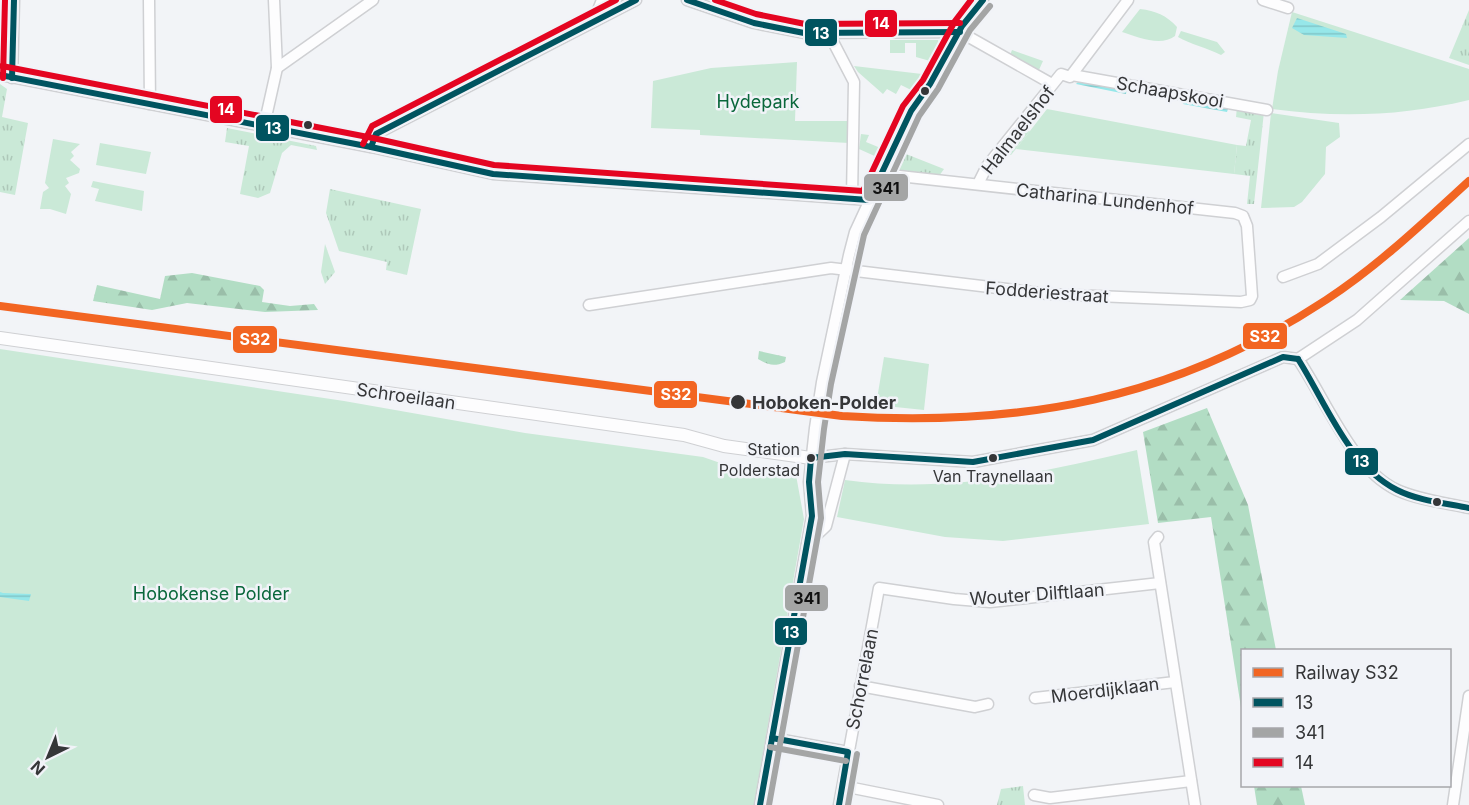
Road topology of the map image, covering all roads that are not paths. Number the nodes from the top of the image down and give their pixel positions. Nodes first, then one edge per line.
1 (14, 0) edge
2 (149, 0) edge
3 (274, 0) edge
4 (373, 0) edge
5 (602, 0) edge
6 (687, 0) edge
7 (983, 0) edge
8 (1128, 0) edge
9 (1263, 0) edge
10 (633, 1) edge
11 (1288, 8) dead end
12 (594, 20) junction
13 (960, 32) junction
14 (829, 34) junction
15 (277, 68) junction
16 (0, 75) edge
17 (1072, 75) junction
18 (12, 78) junction
19 (1052, 84) junction
20 (150, 104) junction
21 (1267, 110) dead end
22 (264, 126) junction
23 (1469, 144) edge
24 (371, 147) junction
25 (881, 174) junction
26 (978, 184) junction
27 (852, 197) junction
28 (869, 200) junction
29 (1469, 221) edge
30 (846, 270) junction
31 (1283, 278) dead end
32 (1250, 300) joint
33 (589, 305) dead end
34 (0, 338) edge
35 (1298, 359) junction
36 (846, 454) junction
37 (811, 458) junction
38 (1469, 508) edge
39 (1158, 537) dead end
40 (807, 544) junction
41 (1160, 583) junction
42 (879, 588) joint
43 (1175, 682) junction
44 (860, 686) junction
45 (1469, 696) edge
46 (1035, 698) dead end
47 (988, 704) dead end
48 (772, 738) junction
49 (848, 752) junction
50 (1191, 781) junction
51 (843, 786) junction
52 (1034, 795) dead end
53 (760, 805) edge
54 (840, 805) edge
55 (938, 805) edge
56 (1195, 805) edge
57 (1453, 805) edge

1 - 18 street
2 - 20 street
3 - 15 street
4 - 15 street
5 - 12 street
6 - 14 street
7 - 13 street
8 - 17 street, Halmaelshof
9 - 11 street
10 - 12 street
12 - 24 street
13 - 14 street
13 - 19 street
13 - 25 street
14 - 27 street
15 - 22 street
16 - 18 street
17 - 19 street, Halmaelshof
17 - 21 street, Schaapskooi
18 - 20 street
19 - 26 street, Halmaelshof
20 - 22 street
22 - 24 street
23 - 31 street
24 - 27 street
25 - 26 street, Catharina Lundenhof
25 - 28 street
26 - 32 street, Catharina Lundenhof
27 - 28 street
28 - 30 street
29 - 35 street
30 - 32 street, Fodderiestraat
30 - 33 street, Fodderiestraat
30 - 37 street
34 - 37 street, Schroeilaan
35 - 36 street
35 - 38 street
36 - 37 street
36 - 40 street
37 - 40 street
39 - 41 street
40 - 48 street
41 - 42 street, Wouter Dilftlaan
41 - 43 street
42 - 44 street, Schorrelaan
43 - 46 street, Moerdijklaan
43 - 50 street
44 - 47 street
44 - 49 street, Schorrelaan
45 - 57 street
48 - 49 street
48 - 53 street
49 - 51 street, Schorrelaan
50 - 52 street
50 - 56 street
51 - 54 street, Schorrelaan
51 - 55 street

